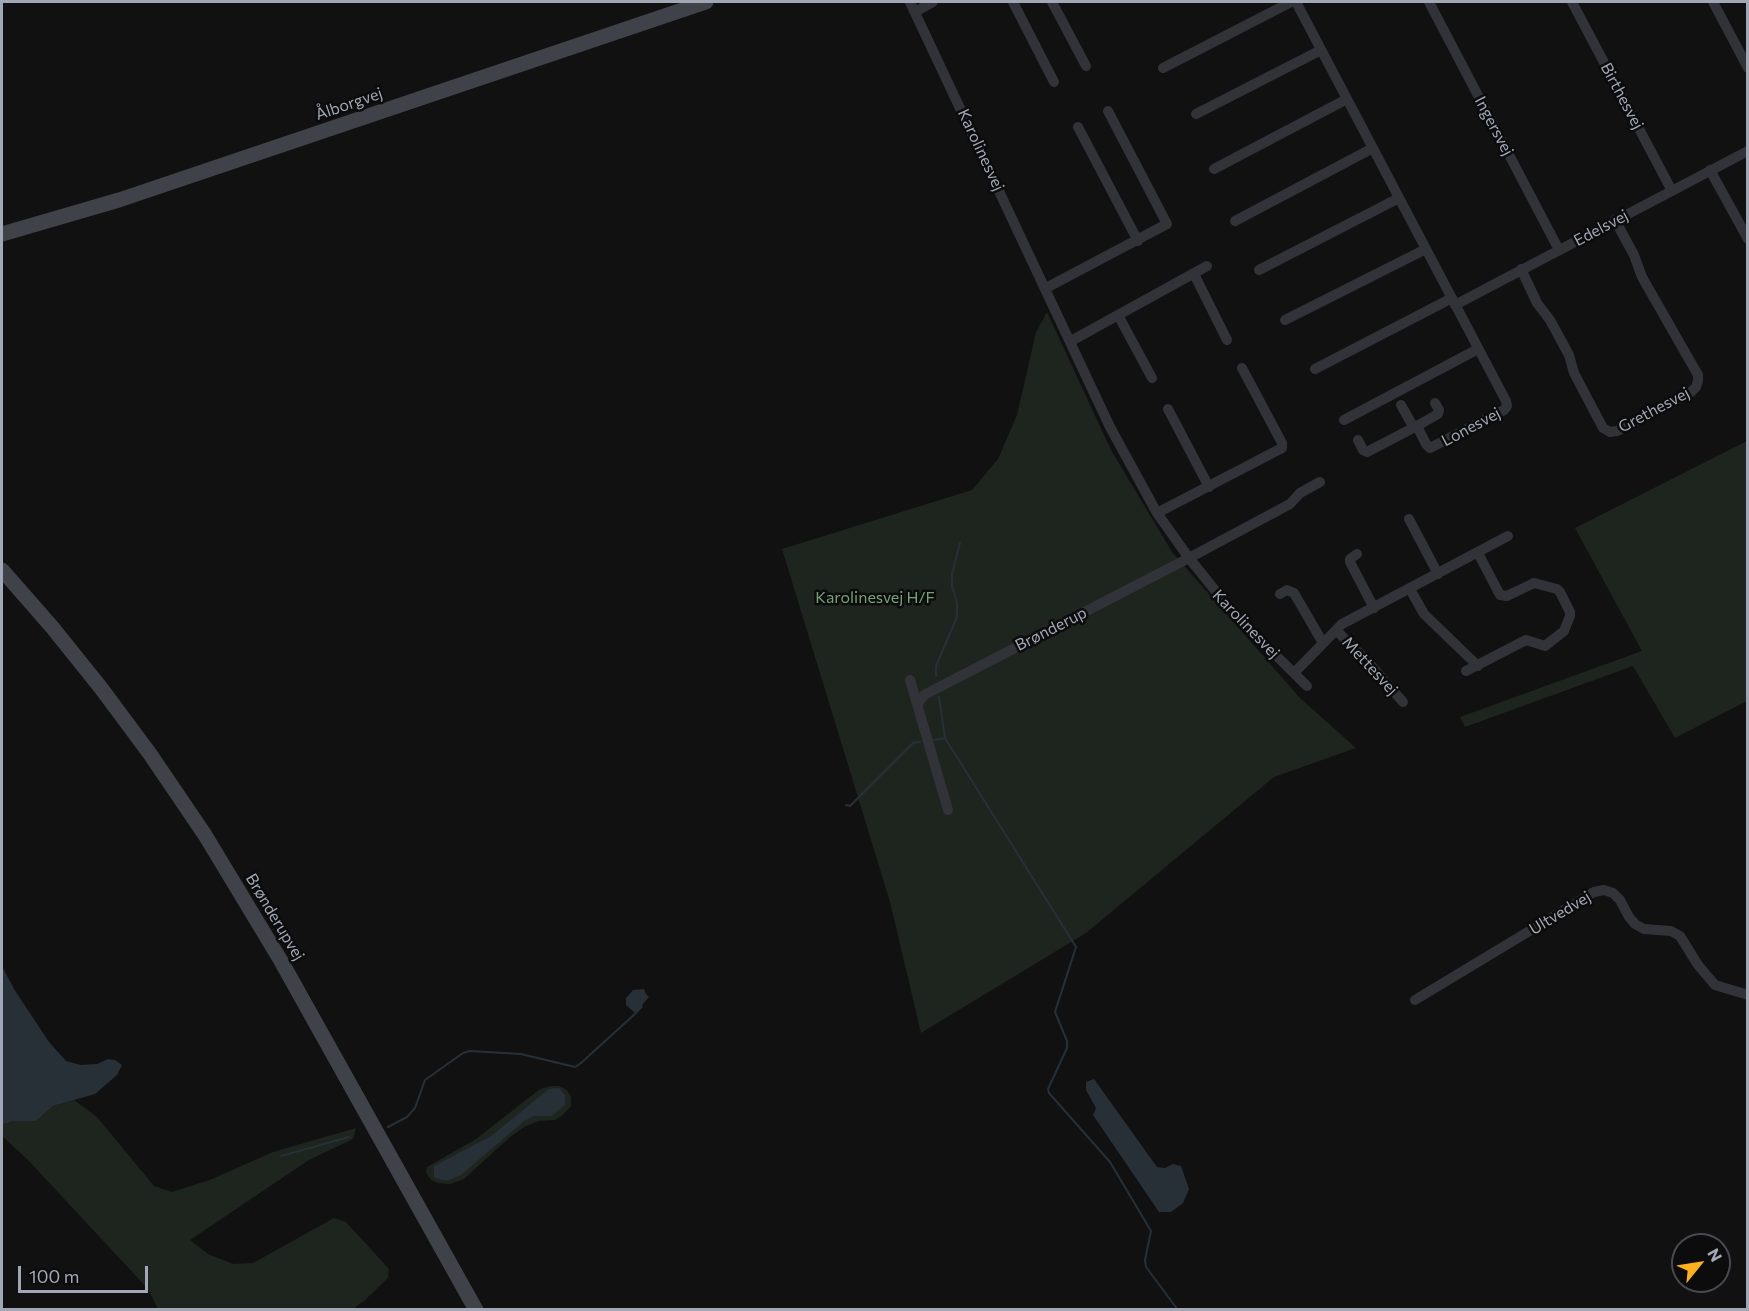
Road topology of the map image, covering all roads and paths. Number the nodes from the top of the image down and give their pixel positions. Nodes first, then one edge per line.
1 (706, 2) edge
2 (933, 2) edge
3 (1012, 2) edge
4 (1052, 2) edge
5 (1291, 2) edge
6 (1296, 2) edge
7 (1429, 2) edge
8 (1572, 2) edge
9 (1713, 2) edge
10 (913, 7) edge
11 (1321, 50) junction
12 (1086, 66) dead end
13 (1163, 68) dead end
14 (1748, 68) edge
15 (1054, 82) dead end
16 (1347, 99) junction
17 (1108, 111) dead end
18 (1196, 114) dead end
19 (1078, 127) dead end
20 (1373, 148) junction
21 (1748, 151) edge
22 (1214, 170) dead end
23 (1710, 170) junction
24 (1672, 190) junction
25 (1399, 198) junction
26 (1615, 220) junction
27 (1235, 221) dead end
28 (2, 234) edge
29 (1748, 239) edge
30 (1138, 241) junction
31 (1426, 249) junction
32 (1559, 250) junction
33 (1207, 267) dead end
34 (1521, 269) junction
35 (1259, 270) dead end
36 (1194, 274) junction
37 (1046, 288) junction
38 (1453, 301) junction
39 (1118, 315) junction
40 (1285, 320) dead end
41 (1227, 340) dead end
42 (1071, 341) junction
43 (1478, 349) junction
44 (1242, 368) dead end
45 (1315, 369) dead end
46 (1152, 378) dead end
47 (1435, 403) dead end
48 (1401, 405) dead end
49 (1168, 409) dead end
50 (1344, 420) dead end
51 (1415, 427) junction
52 (1358, 440) dead end
53 (1320, 482) dead end
54 (1209, 487) junction
55 (1158, 513) junction
56 (1409, 519) dead end
57 (1508, 537) dead end
58 (1478, 553) junction
59 (1358, 554) dead end
60 (1189, 558) junction
61 (2, 570) edge
62 (1438, 574) junction
63 (1410, 589) junction
64 (1280, 594) dead end
65 (1374, 608) junction
66 (1336, 630) junction
67 (1323, 643) junction
68 (1478, 666) junction
69 (1466, 672) dead end
70 (1294, 673) junction
71 (910, 680) dead end
72 (1307, 686) dead end
73 (1403, 702) dead end
74 (918, 704) junction
75 (948, 810) dead end
76 (1748, 995) edge
77 (1415, 1000) dead end
78 (476, 1310) edge

1 - 28 street, Ålborgvej
2 - 10 street, Karolinesvej
3 - 15 street
4 - 12 street
5 - 13 street
6 - 11 street, Lonesvej
7 - 32 street, Ingersvej
8 - 24 street, Birthesvej
9 - 14 street
10 - 37 street, Karolinesvej
11 - 16 street, Lonesvej
11 - 18 street
16 - 20 street, Lonesvej
16 - 22 street
17 - 30 street
19 - 30 street
20 - 25 street, Lonesvej
20 - 27 street
21 - 23 street, Edelsvej
23 - 24 street, Edelsvej
23 - 29 street
24 - 26 street, Edelsvej
25 - 31 street, Lonesvej
25 - 35 street
26 - 32 street, Edelsvej
26 - 34 street, Grethesvej
30 - 37 street
31 - 38 street, Lonesvej
31 - 40 street
32 - 34 street, Edelsvej
33 - 36 street
34 - 38 street, Edelsvej
36 - 39 street
36 - 41 street
37 - 42 street, Karolinesvej
38 - 43 street, Lonesvej
38 - 45 street
39 - 42 street
39 - 46 street
42 - 55 street, Karolinesvej
43 - 50 street
43 - 51 street, Lonesvej
44 - 54 street
47 - 51 street, Lonesvej
48 - 51 street, Lonesvej
49 - 54 street
51 - 52 street, Lonesvej
53 - 60 street
54 - 55 street
55 - 60 street, Karolinesvej
56 - 62 street
57 - 58 street, Mettesvej
58 - 62 street, Mettesvej
58 - 68 street
59 - 65 street
60 - 70 street, Karolinesvej
60 - 74 street, Brønderup
61 - 78 street, Brønderupvej
62 - 63 street, Mettesvej
63 - 65 street, Mettesvej
63 - 68 street
64 - 67 street, Mettesvej
65 - 66 street, Mettesvej
66 - 67 street, Mettesvej
66 - 73 street, Mettesvej
67 - 70 street, Mettesvej
68 - 69 street
70 - 72 street, Karolinesvej
71 - 74 street
74 - 75 street
76 - 77 street, Ultvedvej

